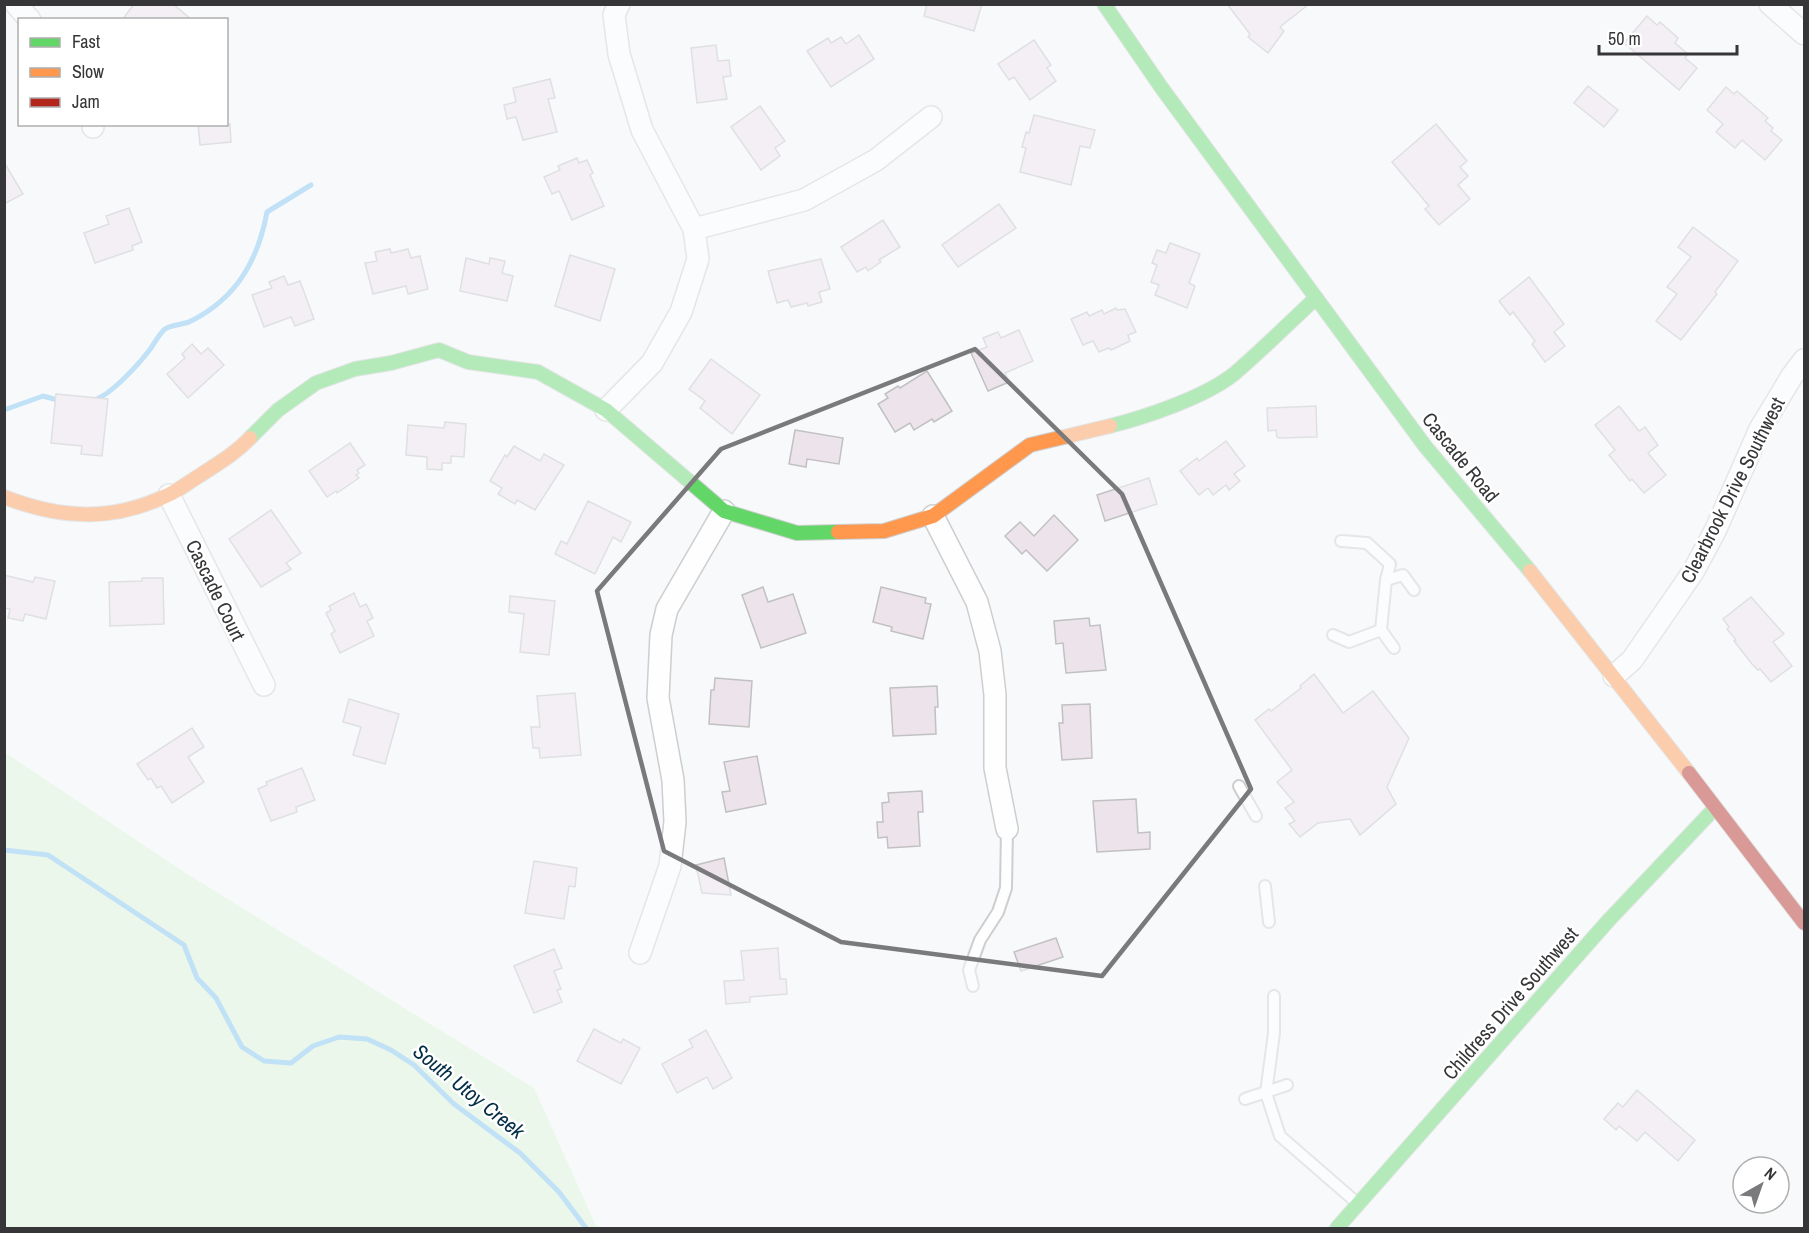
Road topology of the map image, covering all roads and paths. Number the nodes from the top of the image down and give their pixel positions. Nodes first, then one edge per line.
1 (16, 4) edge
2 (619, 4) edge
3 (1104, 4) edge
4 (1770, 4) edge
5 (28, 18) edge
6 (1804, 34) edge
7 (931, 117) dead end
8 (694, 230) junction
9 (1317, 298) junction
10 (1804, 360) edge
11 (606, 410) junction
12 (169, 495) junction
13 (4, 497) edge
14 (724, 511) junction
15 (933, 516) junction
16 (1341, 541) dead end
17 (1386, 580) junction
18 (1414, 590) dead end
19 (1381, 630) junction
20 (1333, 635) dead end
21 (1394, 648) dead end
22 (1614, 676) junction
23 (264, 685) dead end
24 (1239, 786) dead end
25 (1715, 808) junction
26 (1256, 816) dead end
27 (1007, 829) joint
28 (1265, 886) dead end
29 (1269, 922) dead end
30 (1804, 922) edge
31 (640, 953) dead end
32 (973, 986) dead end
33 (1274, 996) dead end
34 (1287, 1085) dead end
35 (1266, 1093) junction
36 (1245, 1099) dead end
37 (1359, 1204) junction
38 (1337, 1228) edge

1 - 5 street
2 - 8 street
3 - 9 street, Cascade Road
4 - 6 street
7 - 8 street
8 - 11 street
9 - 15 street
9 - 22 street, Cascade Road
10 - 22 street, Clearbrook Drive Southwest
11 - 12 street
11 - 14 street
12 - 13 street
12 - 23 street, Cascade Court
14 - 15 street
14 - 31 street
15 - 27 street
16 - 17 lane
17 - 18 lane
17 - 19 lane
19 - 20 lane
19 - 21 lane
22 - 25 street, Cascade Road
24 - 26 lane
25 - 30 street, Cascade Road
25 - 37 street, Childress Drive Southwest
27 - 32 lane
28 - 29 lane
33 - 35 lane
34 - 35 lane
35 - 36 lane
35 - 37 lane
37 - 38 street, Childress Drive Southwest

